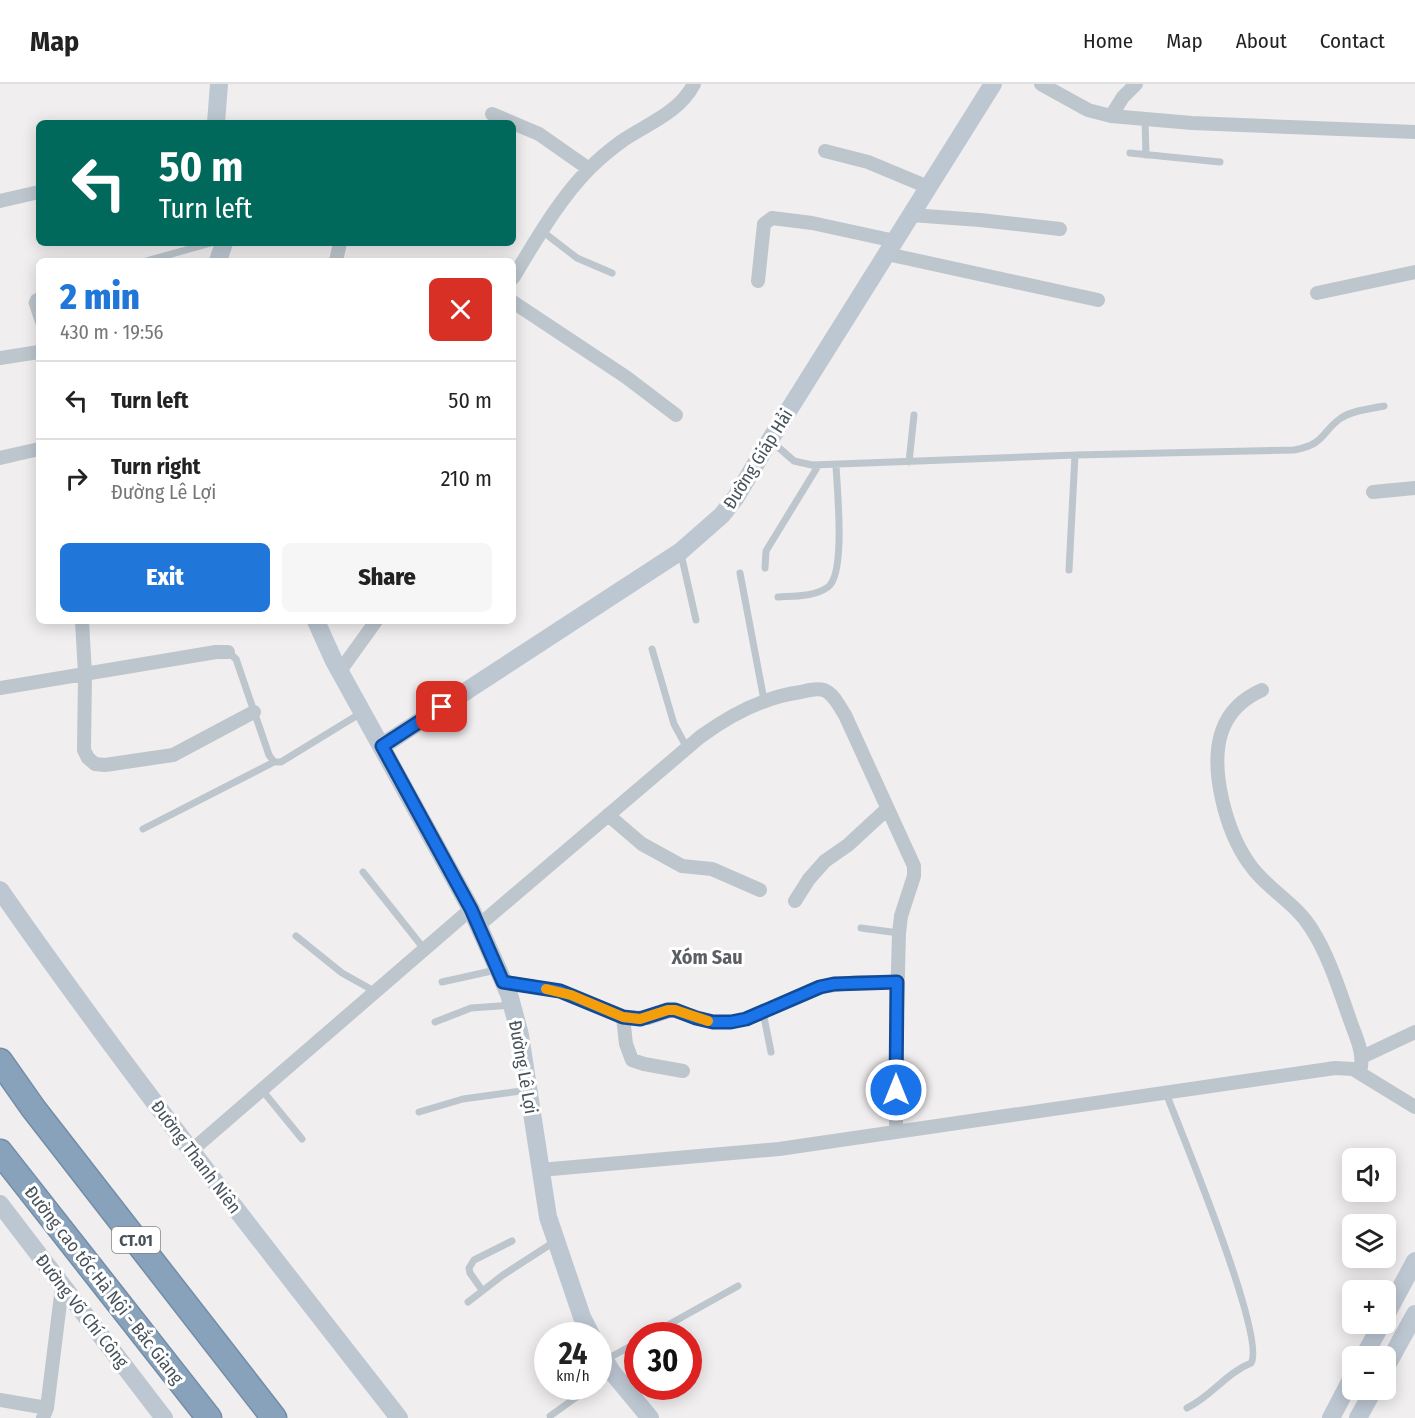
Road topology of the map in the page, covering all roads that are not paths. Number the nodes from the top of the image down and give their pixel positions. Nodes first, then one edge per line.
1 (219, 84) edge
2 (694, 84) edge
3 (993, 84) edge
4 (1041, 84) edge
5 (1136, 84) edge
6 (492, 114) dead end
7 (1111, 116) junction
8 (216, 120) edge
9 (506, 120) edge
10 (1144, 120) junction
11 (516, 124) edge
12 (1415, 132) edge
13 (825, 151) dead end
14 (1130, 153) dead end
15 (1146, 155) junction
16 (1220, 162) dead end
17 (589, 170) junction
18 (928, 187) junction
19 (36, 193) edge
20 (0, 201) edge
21 (911, 215) junction
22 (1060, 229) dead end
23 (542, 231) junction
24 (200, 246) edge
25 (890, 247) junction
26 (157, 258) edge
27 (516, 273) edge
28 (612, 273) dead end
29 (1415, 273) edge
30 (758, 281) dead end
31 (1317, 292) dead end
32 (36, 297) edge
33 (1098, 300) dead end
34 (516, 304) edge
35 (36, 315) edge
36 (36, 352) edge
37 (0, 358) edge
38 (1384, 406) dead end
39 (676, 415) dead end
40 (914, 415) dead end
41 (770, 440) junction
42 (36, 451) edge
43 (1075, 454) junction
44 (0, 458) edge
45 (909, 462) junction
46 (836, 465) junction
47 (818, 466) junction
48 (1415, 489) edge
49 (1373, 492) dead end
50 (681, 551) junction
51 (765, 568) dead end
52 (1069, 570) dead end
53 (740, 573) dead end
54 (778, 597) dead end
55 (696, 620) dead end
56 (82, 624) edge
57 (317, 624) edge
58 (373, 624) edge
59 (652, 649) dead end
60 (228, 652) joint
61 (340, 671) junction
62 (85, 674) junction
63 (0, 684) edge
64 (1262, 690) dead end
65 (764, 700) junction
66 (254, 712) junction
67 (363, 712) junction
68 (382, 746) junction
69 (687, 748) junction
70 (274, 762) junction
71 (887, 809) junction
72 (608, 815) junction
73 (143, 829) dead end
74 (363, 872) dead end
75 (0, 890) edge
76 (760, 890) dead end
77 (795, 901) dead end
78 (474, 917) junction
79 (861, 928) dead end
80 (899, 933) junction
81 (296, 936) dead end
82 (425, 950) junction
83 (501, 976) junction
84 (442, 982) dead end
85 (897, 982) junction
86 (376, 992) junction
87 (512, 1005) junction
88 (763, 1012) junction
89 (623, 1017) junction
90 (435, 1022) dead end
91 (1415, 1032) edge
92 (771, 1052) dead end
93 (1362, 1057) junction
94 (0, 1061) edge
95 (683, 1071) dead end
96 (1360, 1074) junction
97 (262, 1090) junction
98 (528, 1090) junction
99 (1166, 1093) junction
100 (1415, 1107) edge
101 (419, 1112) dead end
102 (896, 1132) junction
103 (302, 1139) dead end
104 (191, 1151) junction
105 (0, 1152) edge
106 (540, 1170) junction
107 (0, 1204) edge
108 (512, 1241) dead end
109 (556, 1241) junction
110 (1415, 1261) edge
111 (738, 1286) dead end
112 (62, 1287) junction
113 (482, 1290) junction
114 (1396, 1296) edge
115 (468, 1302) dead end
116 (1415, 1314) edge
117 (584, 1322) edge
118 (673, 1322) edge
119 (1396, 1348) edge
120 (612, 1376) edge
121 (1342, 1397) edge
122 (0, 1400) edge
123 (572, 1400) edge
124 (1368, 1400) edge
125 (1187, 1408) dead end
126 (45, 1413) edge
127 (550, 1416) dead end
128 (164, 1418) edge
129 (209, 1418) edge
130 (274, 1418) edge
131 (399, 1418) edge
132 (650, 1418) edge
133 (1331, 1418) edge
134 (1358, 1418) edge

1 - 8 street
2 - 17 street
3 - 18 street, Đường Giáp Hải
4 - 7 street
5 - 7 street
6 - 9 street
7 - 10 street
10 - 12 street
10 - 15 lane
11 - 17 street
13 - 18 street
14 - 15 lane
15 - 16 lane
17 - 23 street
18 - 21 street, Đường Giáp Hải
19 - 20 street
21 - 22 street
21 - 25 street, Đường Giáp Hải
23 - 27 street
23 - 28 lane
24 - 26 lane
25 - 30 street
25 - 33 street
25 - 41 street, Đường Giáp Hải
29 - 31 street
32 - 35 lane
34 - 39 street
36 - 37 street
38 - 43 lane
40 - 45 lane
41 - 47 lane
41 - 50 street, Đường Giáp Hải
42 - 44 street
43 - 45 lane
43 - 52 lane
45 - 46 lane
46 - 47 lane
46 - 54 lane
47 - 51 lane
48 - 49 street
50 - 55 lane
50 - 68 street, Đường Giáp Hải
53 - 65 lane
56 - 62 street
57 - 61 street, Đường Lê Lợi
58 - 61 street
59 - 69 lane
60 - 62 street
60 - 66 lane
61 - 67 street, Đường Lê Lợi
62 - 63 street
62 - 66 street
64 - 93 street
65 - 69 street
65 - 71 street
66 - 70 lane
67 - 68 street, Đường Lê Lợi
67 - 70 lane
68 - 78 street, Đường Lê Lợi
69 - 72 street
70 - 73 lane
71 - 77 street
71 - 80 street
72 - 76 street
72 - 78 street
74 - 82 lane
75 - 104 street, Đường Thanh Niên
78 - 82 street
78 - 83 street, Đường Lê Lợi
79 - 80 lane
80 - 85 street
81 - 86 lane
82 - 86 street
83 - 84 lane
83 - 87 street, Đường Lê Lợi
83 - 89 street
85 - 88 street
85 - 102 street
86 - 97 street
87 - 90 lane
87 - 98 street, Đường Lê Lợi
88 - 89 street
88 - 92 lane
89 - 95 street
91 - 93 street
93 - 96 street
94 - 130 highway, CT.01
96 - 99 street
96 - 100 street
97 - 103 lane
97 - 104 street
98 - 101 lane
98 - 106 street, Đường Lê Lợi
99 - 102 street
99 - 125 lane
102 - 106 street
104 - 131 street, Đường Thanh Niên
105 - 129 highway, Đường cao tốc Hà Nội - Bắc Giang / CT.01
106 - 109 street, Đường Lê Lợi
107 - 112 street, Đường Võ Chí Công
108 - 113 lane
109 - 113 lane
109 - 117 street, Đường Lê Lợi
110 - 114 street
111 - 118 lane
112 - 126 street
112 - 128 street, Đường Võ Chí Công
113 - 115 lane
116 - 119 street
120 - 132 street
121 - 133 street
122 - 126 street
123 - 127 lane
124 - 134 street

